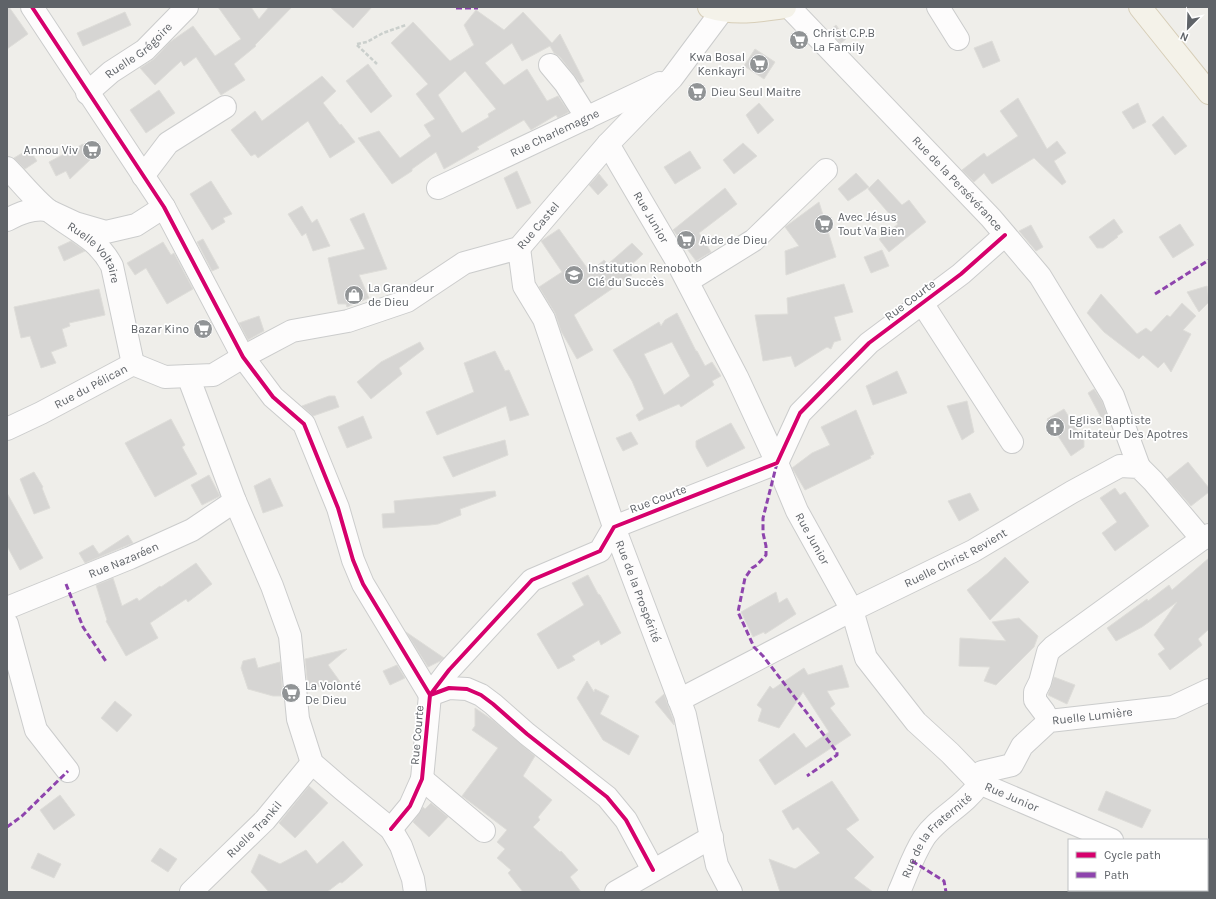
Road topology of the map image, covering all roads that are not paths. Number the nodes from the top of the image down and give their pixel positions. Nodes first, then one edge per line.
1 (32, 7) edge
2 (188, 7) edge
3 (785, 7) edge
4 (789, 7) edge
5 (938, 7) edge
6 (1140, 7) edge
7 (715, 9) edge
8 (958, 39) dead end
9 (550, 65) dead end
10 (672, 78) junction
11 (1207, 86) edge
12 (87, 93) junction
13 (225, 107) dead end
14 (586, 118) junction
15 (608, 144) junction
16 (7, 168) edge
17 (826, 170) dead end
18 (143, 176) junction
19 (438, 188) dead end
20 (164, 207) junction
21 (47, 210) junction
22 (7, 220) edge
23 (1005, 235) junction
24 (519, 248) junction
25 (688, 282) junction
26 (922, 304) junction
27 (243, 357) junction
28 (133, 364) junction
29 (188, 376) junction
30 (7, 429) edge
31 (1012, 442) dead end
32 (777, 463) junction
33 (1139, 467) junction
34 (235, 501) junction
35 (614, 527) junction
36 (1206, 537) edge
37 (7, 608) edge
38 (852, 610) junction
39 (7, 624) edge
40 (1209, 690) edge
41 (430, 695) junction
42 (679, 700) junction
43 (1048, 721) junction
44 (312, 763) junction
45 (68, 771) dead end
46 (422, 779) junction
47 (979, 783) junction
48 (391, 829) junction
49 (484, 831) dead end
50 (712, 837) junction
51 (1110, 839) edge
52 (653, 870) junction
53 (191, 892) edge
54 (415, 892) edge
55 (616, 892) edge
56 (731, 892) edge
57 (899, 892) edge

1 - 12 street
2 - 12 street, Ruelle Grégoire
3 - 7 main road
4 - 23 street, Rue de la Persévérance
5 - 8 street
6 - 11 main road
7 - 10 street, Rue Castel
9 - 14 street
10 - 14 street, Rue Charlemagne
10 - 15 street, Rue Castel
12 - 18 street
13 - 18 street
14 - 19 street, Rue Charlemagne
15 - 24 street, Rue Castel
15 - 25 street, Rue Junior
16 - 21 street, Ruelle Voltaire
17 - 25 street
18 - 20 street
20 - 21 street
20 - 27 street
21 - 22 street
21 - 28 street, Ruelle Voltaire
23 - 26 street, Rue Courte
23 - 33 street, Rue de la Persévérance
24 - 27 street, Rue Castel
24 - 35 street, Rue de la Prospérité
25 - 32 street, Rue Junior
26 - 31 street
26 - 32 street, Rue Courte
27 - 29 street, Rue du Pélican
27 - 41 street
28 - 29 street, Rue du Pélican
28 - 30 street, Rue du Pélican
29 - 34 street
32 - 35 street, Rue Courte
32 - 38 street, Rue Junior
33 - 36 street
33 - 38 street, Ruelle Christ Revient
34 - 37 street, Rue Nazaréen
34 - 44 street
35 - 41 street, Rue Courte
35 - 42 street, Rue de la Prospérité
36 - 43 street
38 - 42 street, Ruelle Christ Revient
38 - 47 street, Rue Junior
39 - 45 street
40 - 43 street, Ruelle Lumière
41 - 46 street, Rue Courte
41 - 52 street
42 - 50 street, Rue de la Prospérité
43 - 47 street, Ruelle Lumière
44 - 48 street
44 - 53 street, Ruelle Trankil
46 - 48 street, Rue Courte
46 - 49 street
47 - 51 street, Rue Junior
47 - 57 street, Rue de la Fraternité
48 - 54 street
50 - 52 street
50 - 56 street, Rue de la Prospérité
52 - 55 street

